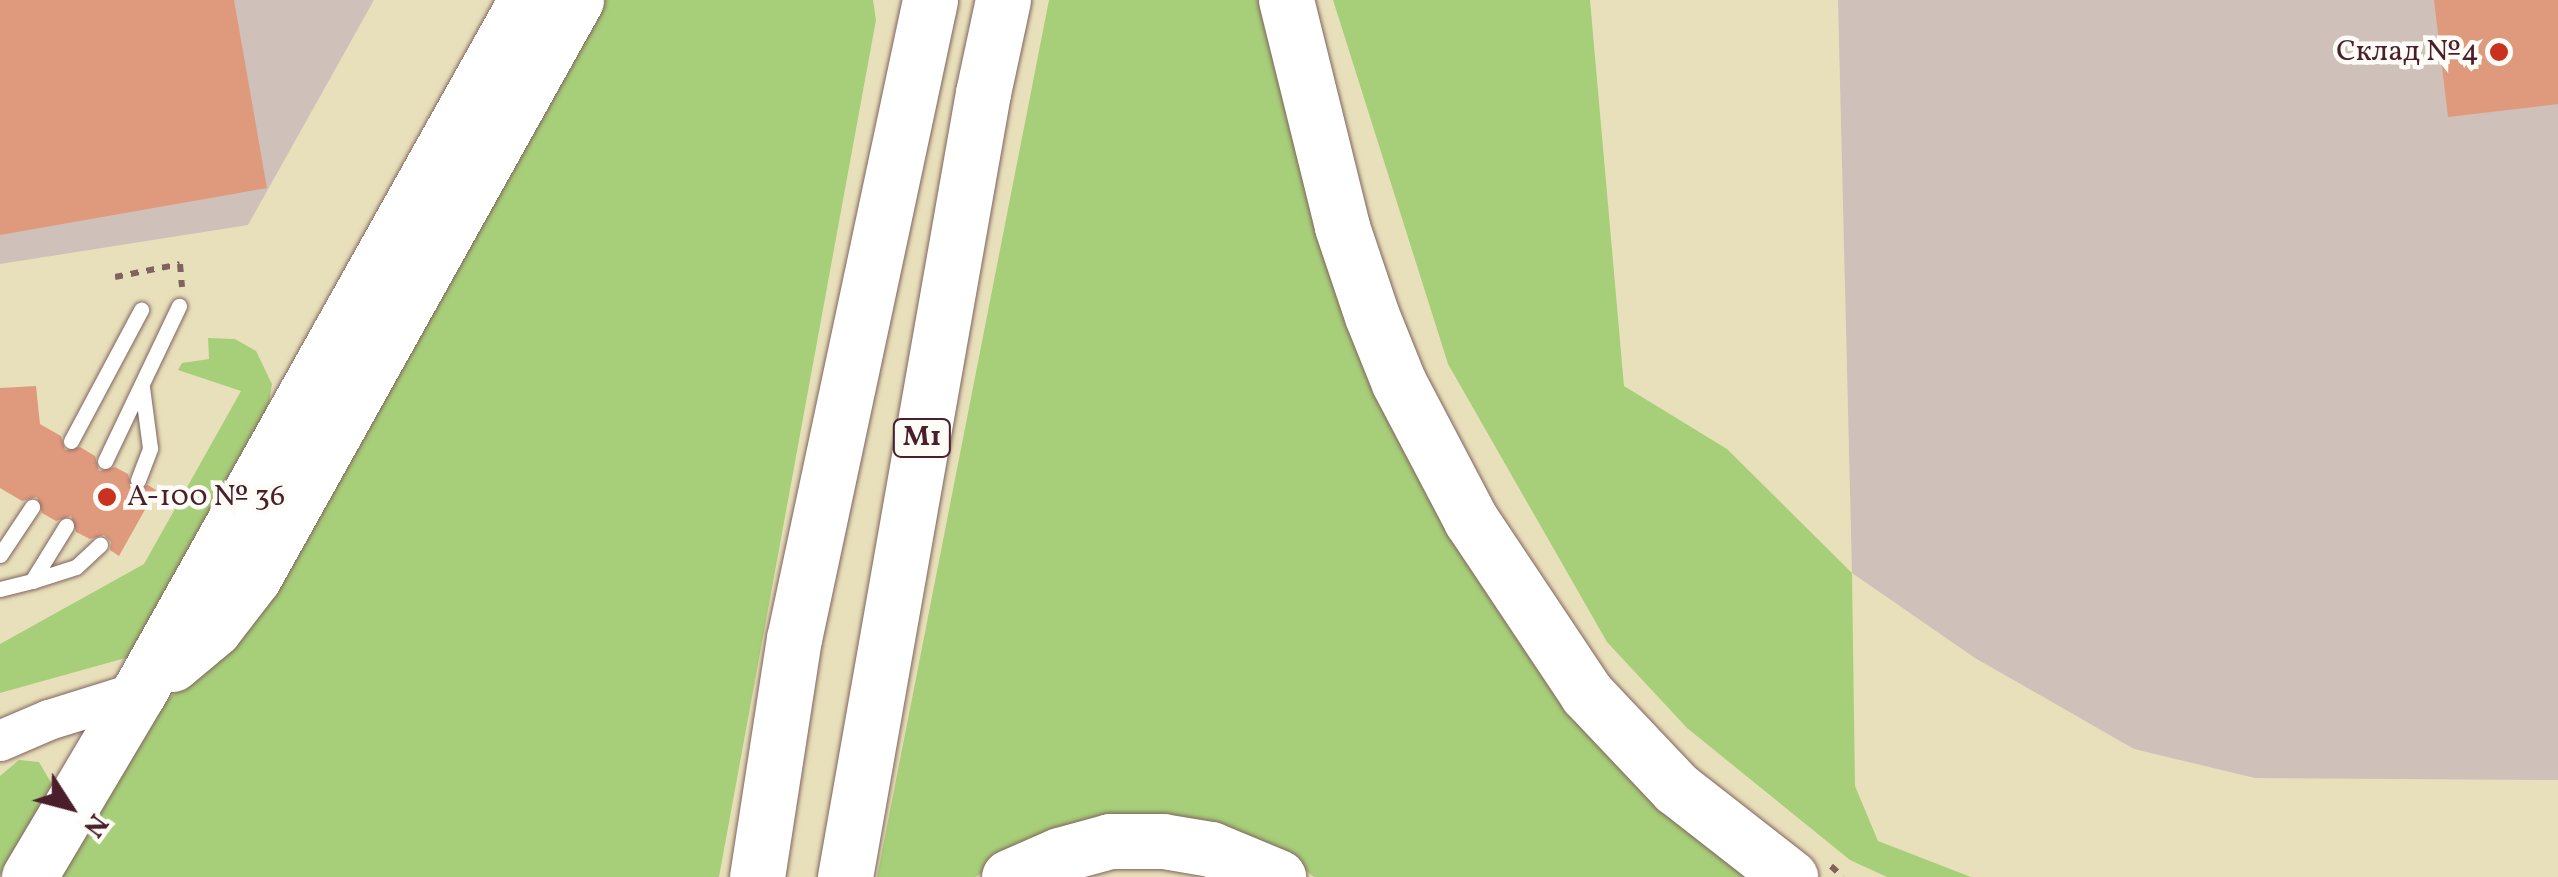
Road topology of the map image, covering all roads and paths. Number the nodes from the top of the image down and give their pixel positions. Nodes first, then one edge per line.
1 (526, 0) edge
2 (576, 0) edge
3 (1003, 0) edge
4 (1286, 0) edge
5 (918, 14) edge
6 (179, 306) dead end
7 (141, 310) dead end
8 (142, 384) junction
9 (71, 441) dead end
10 (105, 462) dead end
11 (138, 480) dead end
12 (32, 507) dead end
13 (66, 526) dead end
14 (100, 545) dead end
15 (0, 554) edge
16 (32, 582) junction
17 (0, 589) edge
18 (139, 692) junction
19 (0, 742) edge
20 (1803, 866) edge
21 (30, 877) edge
22 (756, 877) edge
23 (845, 877) edge
24 (1009, 877) edge
25 (1278, 877) edge
26 (1843, 877) edge

1 - 18 highway
2 - 18 highway
3 - 23 highway, М1
4 - 20 highway
5 - 22 highway
6 - 8 lane
7 - 9 lane
8 - 10 lane
8 - 11 lane
12 - 15 lane
13 - 16 lane
14 - 16 lane
16 - 17 lane
18 - 19 street
18 - 21 highway
20 - 26 path
24 - 25 highway

